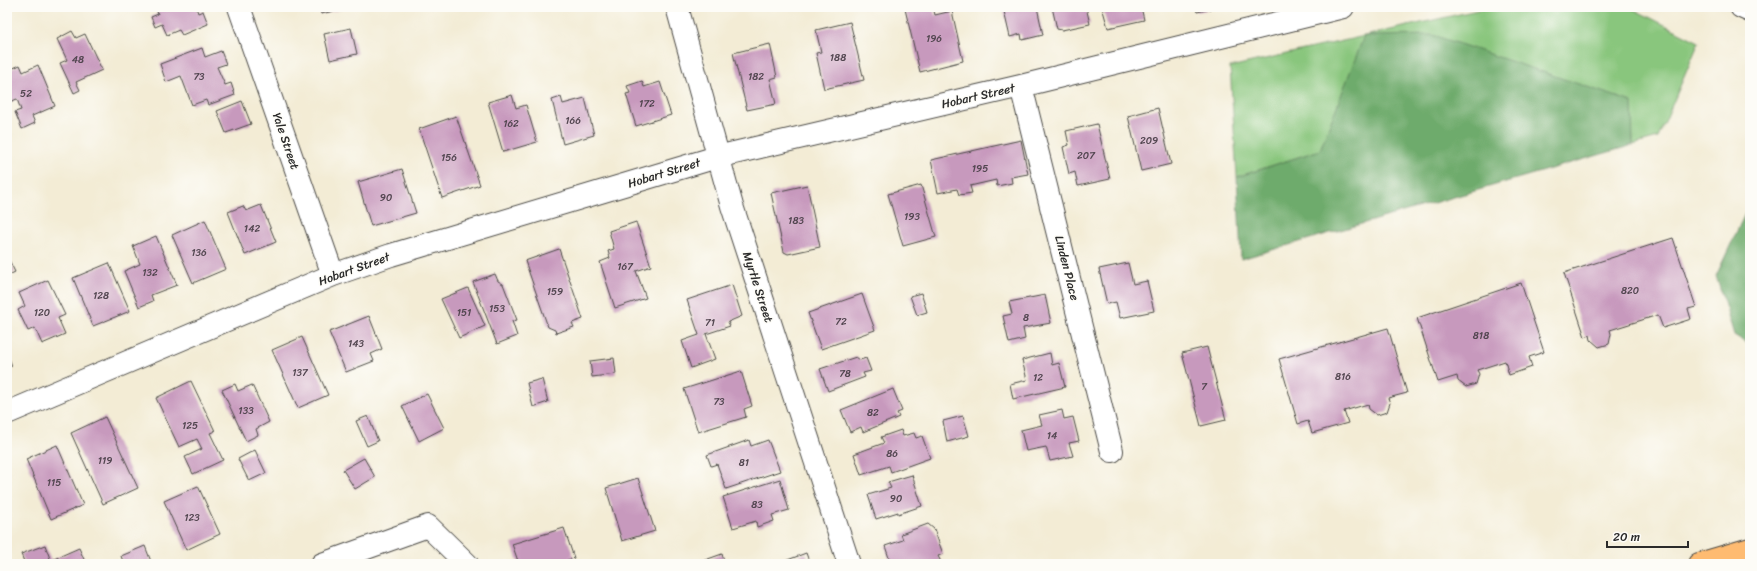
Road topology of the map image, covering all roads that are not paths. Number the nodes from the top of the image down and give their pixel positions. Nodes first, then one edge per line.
1 (239, 7) edge
2 (677, 7) edge
3 (1343, 7) edge
4 (1022, 86) junction
5 (717, 157) junction
6 (333, 275) junction
7 (7, 413) edge
8 (1112, 451) dead end
9 (1750, 549) edge
10 (322, 564) edge
11 (467, 564) edge
12 (849, 564) edge
13 (1699, 564) edge

1 - 6 street, Yale Street
2 - 5 street, Myrtle Street
3 - 4 street, Hobart Street
4 - 5 street, Hobart Street
4 - 8 street, Linden Place
5 - 6 street, Hobart Street
5 - 12 street, Myrtle Street
6 - 7 street, Hobart Street
9 - 13 main road
10 - 11 street

